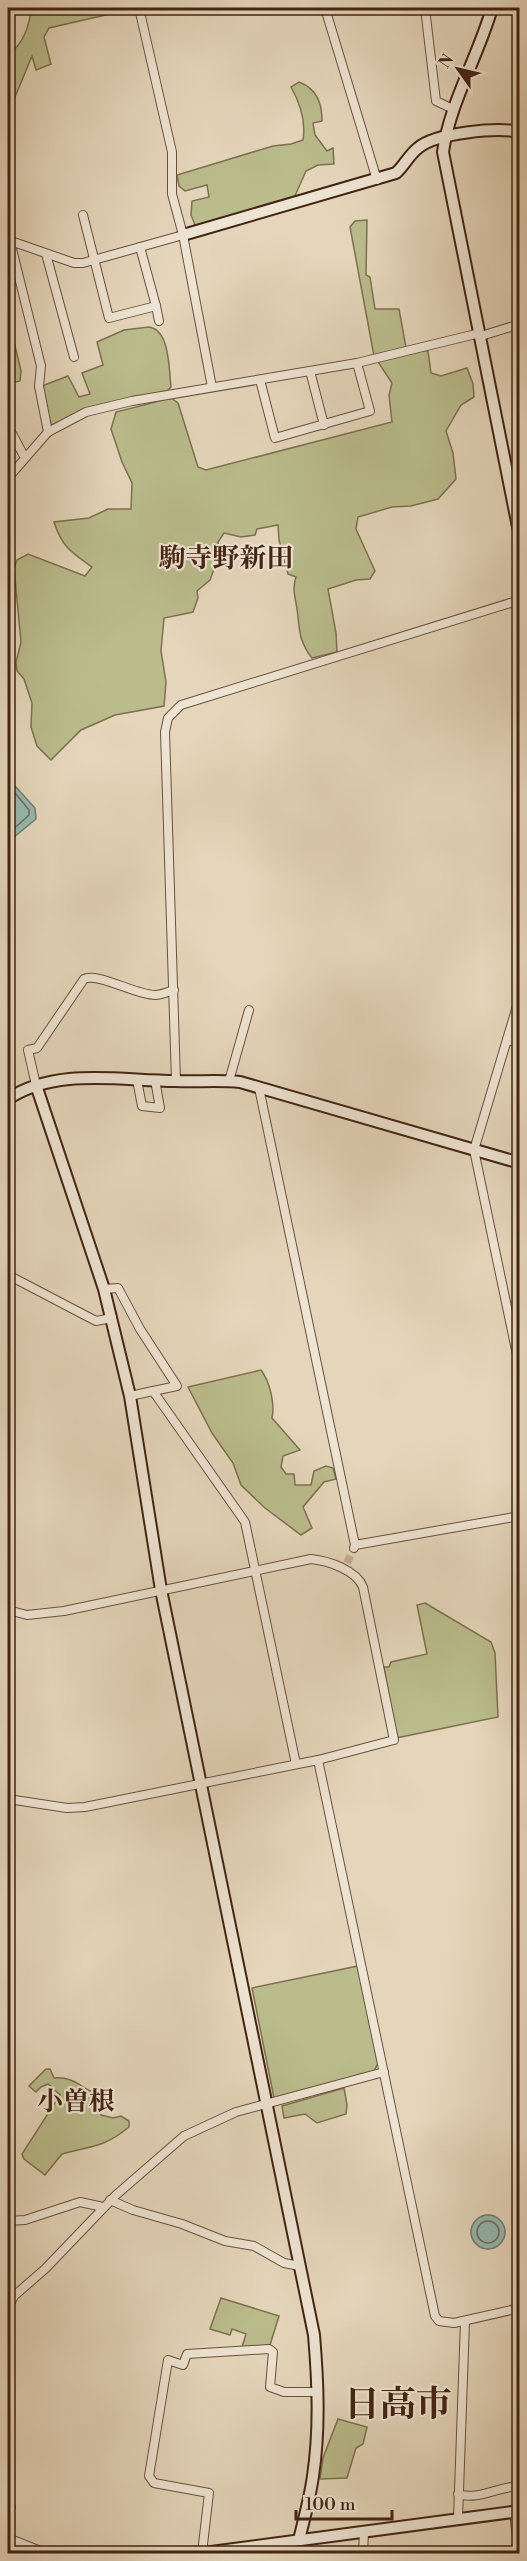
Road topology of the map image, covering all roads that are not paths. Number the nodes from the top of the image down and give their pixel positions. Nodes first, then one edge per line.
1 (139, 8) edge
2 (325, 8) edge
3 (425, 8) edge
4 (492, 8) edge
5 (452, 112) junction
6 (519, 132) edge
7 (463, 133) junction
8 (445, 138) junction
9 (377, 180) junction
10 (83, 215) dead end
11 (183, 235) junction
12 (9, 241) edge
13 (140, 248) junction
14 (46, 254) junction
15 (93, 260) junction
16 (156, 306) junction
17 (159, 321) dead end
18 (519, 324) edge
19 (480, 334) junction
20 (74, 357) dead end
21 (357, 363) junction
22 (310, 371) junction
23 (260, 380) junction
24 (212, 387) junction
25 (324, 425) junction
26 (8, 426) edge
27 (48, 432) junction
28 (25, 458) junction
29 (8, 478) edge
30 (519, 537) edge
31 (519, 600) edge
32 (174, 990) junction
33 (519, 996) edge
34 (249, 1010) dead end
35 (507, 1040) junction
36 (519, 1043) edge
37 (137, 1080) junction
38 (155, 1080) junction
39 (176, 1081) junction
40 (229, 1081) junction
41 (36, 1085) junction
42 (259, 1088) junction
43 (8, 1099) edge
44 (474, 1150) junction
45 (519, 1163) edge
46 (8, 1275) edge
47 (105, 1289) junction
48 (112, 1318) junction
49 (519, 1369) edge
50 (153, 1391) junction
51 (130, 1396) junction
52 (519, 1516) edge
53 (256, 1570) junction
54 (161, 1590) junction
55 (8, 1611) edge
56 (318, 1760) junction
57 (296, 1764) junction
58 (202, 1783) junction
59 (8, 1799) edge
60 (384, 2072) junction
61 (267, 2103) junction
62 (110, 2200) junction
63 (103, 2207) junction
64 (8, 2221) edge
65 (300, 2266) junction
66 (8, 2307) edge
67 (519, 2308) edge
68 (465, 2321) junction
69 (318, 2392) junction
70 (519, 2486) edge
71 (458, 2494) junction
72 (519, 2497) edge
73 (518, 2511) edge
74 (458, 2519) junction
75 (364, 2532) junction
76 (8, 2538) edge
77 (299, 2540) junction
78 (274, 2549) edge
79 (48, 2553) edge
80 (199, 2553) edge
81 (363, 2553) edge
82 (519, 2553) edge

1 - 11 street
2 - 9 street
3 - 5 street
4 - 5 street
5 - 7 street
5 - 8 street
6 - 7 street
7 - 8 street
8 - 9 street
8 - 19 street
9 - 11 street
10 - 15 street
11 - 13 street
11 - 24 street
12 - 14 street
12 - 27 street
13 - 15 street
13 - 16 street
14 - 15 street
14 - 20 street
15 - 16 street
16 - 17 street
18 - 19 street
19 - 21 street
19 - 30 street
21 - 22 street
21 - 25 street
22 - 23 street
22 - 25 street
23 - 24 street
23 - 25 street
24 - 27 street
26 - 28 street
27 - 28 street
28 - 29 street
31 - 32 street
32 - 39 street
32 - 41 street
33 - 35 street
34 - 40 street
35 - 36 street
35 - 44 street
37 - 38 street
37 - 38 street
37 - 41 street
38 - 39 street
39 - 40 street
40 - 42 street
41 - 43 street
41 - 47 street
42 - 44 street
42 - 52 street
44 - 45 street
44 - 49 street
46 - 48 street
47 - 48 street
47 - 50 street
48 - 51 street
50 - 51 street
50 - 53 street
51 - 54 street
53 - 54 street
53 - 56 street
53 - 57 street
54 - 55 street
54 - 58 street
56 - 57 street
56 - 60 street
57 - 58 street
58 - 59 street
58 - 61 street
60 - 61 street
60 - 68 street
61 - 62 street
61 - 65 street
62 - 63 street
62 - 65 street
63 - 64 street
63 - 66 street
65 - 69 street
67 - 68 street
68 - 71 street
69 - 77 street
69 - 80 street
70 - 71 street
71 - 74 street
72 - 73 street
73 - 74 street
73 - 82 street
74 - 75 street
75 - 77 street
75 - 81 street
76 - 79 street
77 - 78 street
78 - 80 street

